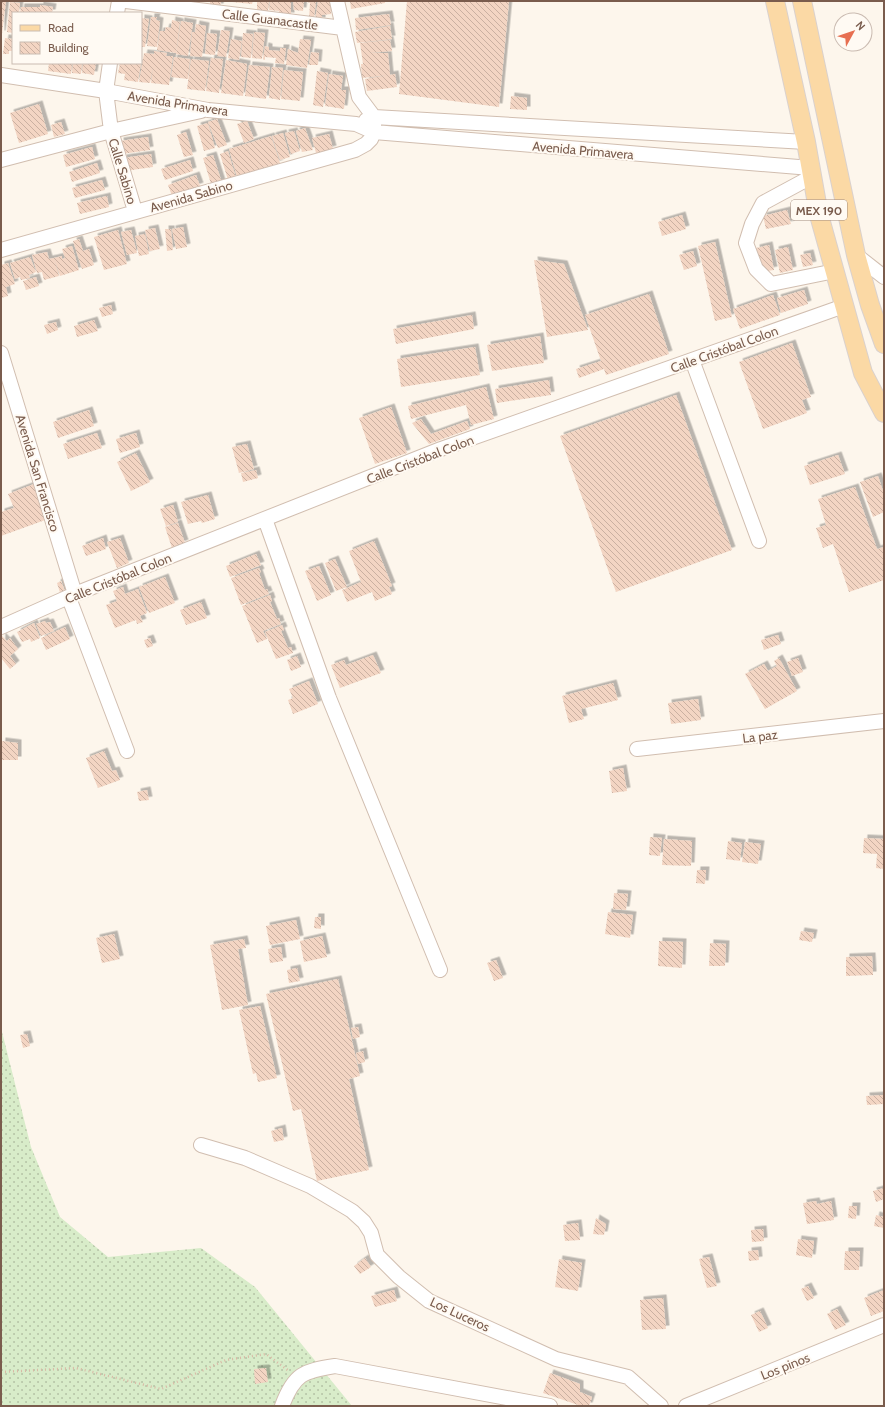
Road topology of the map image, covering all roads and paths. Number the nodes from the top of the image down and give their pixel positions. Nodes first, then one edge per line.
1 (119, 1) edge
2 (126, 1) edge
3 (337, 1) edge
4 (774, 1) edge
5 (802, 1) edge
6 (117, 12) edge
7 (343, 28) junction
8 (110, 64) edge
9 (1, 75) edge
10 (106, 91) junction
11 (208, 110) junction
12 (374, 117) junction
13 (356, 124) junction
14 (111, 131) junction
15 (374, 132) junction
16 (806, 142) junction
17 (1, 160) edge
18 (812, 172) junction
19 (135, 211) junction
20 (1, 250) edge
21 (856, 255) junction
22 (835, 271) junction
23 (883, 275) edge
24 (844, 306) junction
25 (884, 344) edge
26 (1, 353) edge
27 (692, 360) junction
28 (884, 413) edge
29 (265, 519) junction
30 (759, 541) dead end
31 (72, 596) junction
32 (1, 627) edge
33 (884, 721) edge
34 (637, 749) dead end
35 (127, 751) dead end
36 (440, 970) dead end
37 (201, 1145) dead end
38 (884, 1325) edge
39 (1, 1372) edge
40 (296, 1378) junction
41 (282, 1406) edge
42 (550, 1406) edge
43 (661, 1406) edge
44 (686, 1406) edge

1 - 6 street
2 - 7 street, Calle Guanacastle
3 - 7 street
4 - 16 main road, MEX 190
5 - 21 main road, MEX 190
7 - 12 street
8 - 10 street, Calle Sabino
9 - 10 street, Avenida Primavera
10 - 11 street, Avenida Primavera
10 - 14 street, Calle Sabino
11 - 13 street, Avenida Primavera
11 - 14 street
12 - 13 street, Avenida Primavera
12 - 15 street
12 - 16 street, Avenida Primavera
13 - 15 street, Avenida Primavera
14 - 17 street
14 - 19 street, Calle Sabino
15 - 18 street, Avenida Primavera
15 - 19 street, Avenida Sabino
16 - 18 main road, MEX 190
18 - 22 main road, MEX 190
18 - 22 street
19 - 20 street, Avenida Sabino
21 - 23 street
21 - 25 main road, MEX 190
22 - 24 main road, MEX 190
24 - 27 street, Calle Cristóbal Colon
24 - 28 main road, MEX 190
26 - 31 street, Avenida San Francisco
27 - 29 street, Calle Cristóbal Colon
27 - 30 street
29 - 31 street, Calle Cristóbal Colon
29 - 36 street
31 - 32 street, Calle Cristóbal Colon
31 - 35 street, Avenida San Francisco
33 - 34 street, La paz
37 - 43 street, Los Luceros
38 - 44 street, Los pinos
39 - 40 path
40 - 41 street
40 - 42 street

